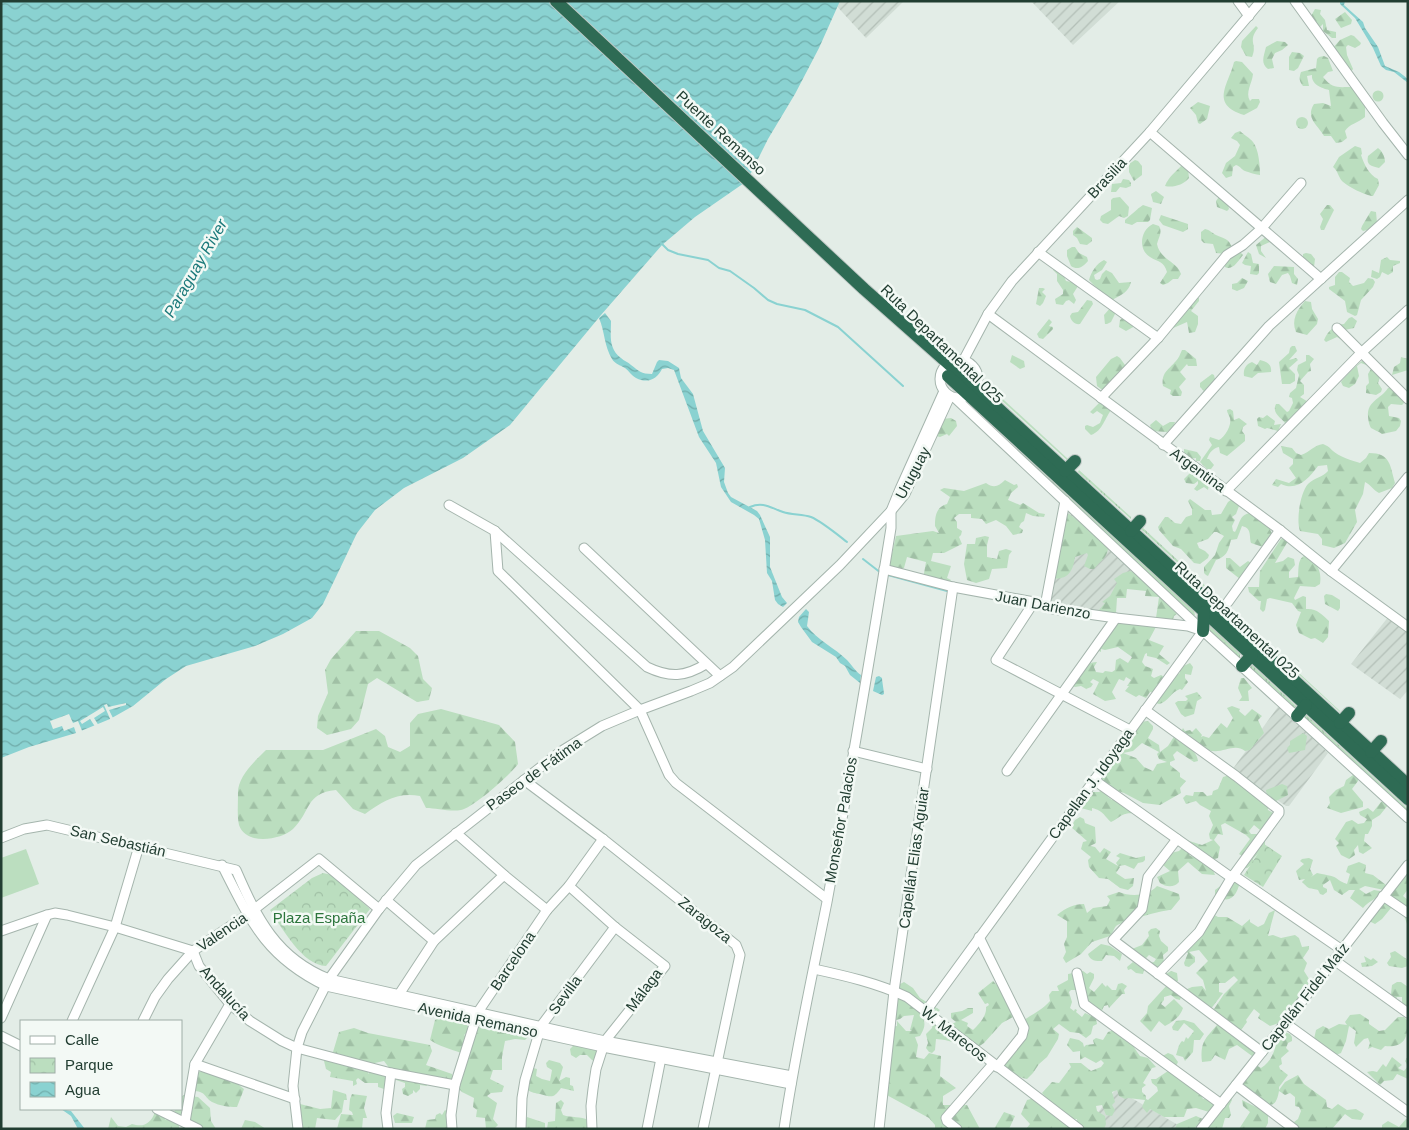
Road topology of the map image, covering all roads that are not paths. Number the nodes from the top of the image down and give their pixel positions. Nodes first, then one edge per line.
1 (556, 1) edge
2 (1238, 1) edge
3 (1261, 1) edge
4 (1295, 1) edge
5 (1249, 16) junction
6 (1150, 132) junction
7 (1408, 155) edge
8 (1301, 184) dead end
9 (1408, 200) edge
10 (1261, 229) junction
11 (1038, 252) junction
12 (1321, 279) junction
13 (864, 288) joint
14 (1408, 310) edge
15 (988, 314) junction
16 (1337, 328) dead end
17 (1158, 338) junction
18 (1361, 353) junction
19 (964, 361) junction
20 (945, 367) junction
21 (973, 392) junction
22 (950, 395) junction
23 (1101, 398) junction
24 (1408, 400) edge
25 (1163, 445) junction
26 (1075, 461) dead end
27 (1065, 471) junction
28 (1408, 477) edge
29 (1226, 491) junction
30 (1065, 501) junction
31 (450, 505) dead end
32 (891, 511) junction
33 (1140, 521) dead end
34 (1280, 530) junction
35 (495, 531) junction
36 (1131, 531) junction
37 (584, 548) dead end
38 (884, 569) junction
39 (1331, 571) junction
40 (952, 587) junction
41 (1034, 602) junction
42 (1228, 602) dead end
43 (1045, 606) junction
44 (1204, 612) junction
45 (1116, 618) junction
46 (1408, 627) edge
47 (1203, 631) junction
48 (1252, 655) junction
49 (706, 664) junction
50 (1242, 666) junction
51 (720, 676) junction
52 (1061, 696) junction
53 (1306, 705) junction
54 (640, 710) junction
55 (1145, 710) junction
56 (1349, 713) dead end
57 (1297, 716) junction
58 (1340, 723) junction
59 (1130, 730) junction
60 (1380, 741) dead end
61 (853, 751) junction
62 (1371, 752) junction
63 (927, 769) junction
64 (1007, 771) dead end
65 (524, 780) junction
66 (1094, 780) junction
67 (1408, 785) edge
68 (1408, 799) edge
69 (1408, 818) edge
70 (456, 833) junction
71 (1, 838) edge
72 (603, 839) junction
73 (1177, 839) junction
74 (139, 846) junction
75 (222, 865) junction
76 (1408, 865) edge
77 (236, 870) joint
78 (504, 875) junction
79 (1232, 877) junction
80 (569, 886) junction
81 (1384, 896) junction
82 (827, 899) junction
83 (386, 900) junction
84 (379, 909) junction
85 (547, 910) junction
86 (250, 913) junction
87 (1408, 913) edge
88 (46, 915) junction
89 (115, 927) junction
90 (615, 927) junction
91 (1, 931) edge
92 (979, 937) junction
93 (434, 941) junction
94 (1342, 950) junction
95 (194, 951) junction
96 (1334, 960) junction
97 (814, 970) junction
98 (1077, 972) dead end
99 (1158, 974) junction
100 (327, 983) junction
101 (894, 991) junction
102 (396, 998) junction
103 (230, 1004) junction
104 (926, 1011) junction
105 (1408, 1013) edge
106 (478, 1016) junction
107 (1, 1018) edge
108 (72, 1020) edge
109 (144, 1020) edge
110 (1286, 1023) junction
111 (540, 1030) junction
112 (1, 1036) edge
113 (604, 1044) junction
114 (20, 1046) edge
115 (297, 1048) junction
116 (1262, 1052) junction
117 (662, 1055) junction
118 (195, 1064) junction
119 (995, 1065) junction
120 (716, 1066) junction
121 (390, 1073) junction
122 (791, 1080) junction
123 (455, 1085) junction
124 (1236, 1085) junction
125 (295, 1099) junction
126 (1220, 1104) junction
127 (159, 1110) edge
128 (1408, 1112) edge
129 (185, 1122) junction
130 (198, 1129) edge
131 (298, 1129) edge
132 (388, 1129) edge
133 (452, 1129) edge
134 (521, 1129) edge
135 (592, 1129) edge
136 (647, 1129) edge
137 (703, 1129) edge
138 (784, 1129) edge
139 (879, 1129) edge
140 (958, 1129) edge
141 (1080, 1129) edge
142 (1201, 1129) edge
143 (1294, 1129) edge

1 - 13 highway, Puente Remanso
2 - 5 street
3 - 5 street, Brasilia
4 - 7 street
5 - 6 street, Brasilia
6 - 10 street
6 - 11 street, Brasilia
8 - 10 street
9 - 12 street
10 - 12 street
10 - 17 street
11 - 15 street, Brasilia
11 - 17 street
12 - 25 street
13 - 20 highway, Ruta Departamental 025
14 - 18 street
15 - 19 street, Brasilia
15 - 23 street, Argentina
16 - 18 street
17 - 23 street
18 - 24 street
18 - 29 street
19 - 20 street
19 - 21 street
20 - 21 highway, Ruta Departamental 025
20 - 22 street
21 - 22 street
21 - 27 highway, Ruta Departamental 025
21 - 44 highway, Ruta Departamental 025
22 - 30 street
22 - 32 street, Uruguay
23 - 25 street, Argentina
25 - 29 street, Argentina
26 - 27 highway
27 - 36 highway, Ruta Departamental 025
28 - 39 street
29 - 34 street, Argentina
30 - 43 street
30 - 47 street
31 - 35 street
32 - 38 street, Monseñor Palacios
32 - 51 street, Paseo de Fátima
33 - 36 highway
34 - 39 street, Argentina
34 - 42 street
35 - 49 street
35 - 54 street
36 - 58 highway, Ruta Departamental 025
37 - 49 street
38 - 40 street, Juan Darienzo
38 - 61 street, Monseñor Palacios
39 - 46 street, Argentina
40 - 41 street, Juan Darienzo
40 - 63 street, Capellán Elias Aguiar
41 - 43 street, Juan Darienzo
41 - 52 street
43 - 45 street, Juan Darienzo
44 - 47 highway
44 - 48 highway, Ruta Departamental 025
45 - 47 street, Juan Darienzo
45 - 52 street
47 - 50 street
47 - 55 street, Capellan J. Idoyaga
48 - 50 highway
48 - 53 highway, Ruta Departamental 025
49 - 51 street
50 - 57 street
51 - 54 street, Paseo de Fátima
52 - 59 street
52 - 64 street
53 - 57 highway
53 - 68 highway, Ruta Departamental 025
54 - 65 street, Paseo de Fátima
54 - 82 street
55 - 59 street, Capellan J. Idoyaga
55 - 79 street
56 - 58 highway
57 - 69 street
58 - 62 highway, Ruta Departamental 025
59 - 66 street, Capellan J. Idoyaga
60 - 62 highway
61 - 63 street
61 - 82 street, Monseñor Palacios
62 - 67 highway, Ruta Departamental 025
63 - 101 street, Capellán Elias Aguiar
65 - 70 street, Paseo de Fátima
65 - 72 street, Zaragoza
66 - 73 street
66 - 92 street, Capellan J. Idoyaga
70 - 78 street
70 - 83 street, Paseo de Fátima
71 - 74 street, San Sebastián
72 - 80 street, Barcelona
72 - 120 street, Zaragoza
73 - 79 street
73 - 99 street
74 - 75 street, San Sebastián
74 - 89 street
75 - 77 street, San Sebastián
75 - 86 street, Avenida Remanso
76 - 81 street, Capellán Fidel Maíz
77 - 86 street, Avenida Remanso
78 - 85 street
78 - 93 street
79 - 94 street
79 - 99 street
80 - 85 street, Barcelona
80 - 90 street, Málaga
81 - 87 street
81 - 94 street, Capellán Fidel Maíz
82 - 97 street, Monseñor Palacios
83 - 84 street, Paseo de Fátima
83 - 93 street
84 - 86 street, Valencia
84 - 100 street, Paseo de Fátima
85 - 106 street, Barcelona
86 - 95 street, Valencia
86 - 100 street, Avenida Remanso
88 - 89 street, Andalucía
88 - 91 street, Andalucía
88 - 107 street
89 - 95 street, Andalucía
89 - 108 street
90 - 111 street, Sevilla
90 - 113 street, Málaga
92 - 104 street, Capellan J. Idoyaga
92 - 119 street
93 - 102 street
94 - 96 street, Capellán Fidel Maíz
95 - 103 street, Andalucía
95 - 109 street, Valencia
96 - 105 street
96 - 110 street, Capellán Fidel Maíz
97 - 101 street, W. Marecos
97 - 122 street, Monseñor Palacios
98 - 126 street
99 - 116 street
100 - 102 street, Avenida Remanso
100 - 115 street, Paseo de Fátima
101 - 104 street, W. Marecos
101 - 139 street, Capellán Elias Aguiar
102 - 106 street, Avenida Remanso
103 - 115 street, Andalucía
103 - 118 street
104 - 119 street, W. Marecos
106 - 111 street, Avenida Remanso
106 - 123 street, Barcelona
110 - 116 street, Capellán Fidel Maíz
110 - 128 street
111 - 113 street, Avenida Remanso
111 - 134 street, Sevilla
112 - 114 street
113 - 117 street, Avenida Remanso
113 - 135 street, Málaga
115 - 121 street, Andalucía
115 - 125 street, Paseo de Fátima
116 - 124 street, Capellán Fidel Maíz
117 - 120 street, Avenida Remanso
117 - 136 street
118 - 125 street
118 - 129 street
119 - 140 street
119 - 141 street, W. Marecos
120 - 122 street, Avenida Remanso
120 - 137 street, Zaragoza
121 - 123 street, Andalucía
121 - 132 street
122 - 138 street, Monseñor Palacios
123 - 133 street, Barcelona
124 - 126 street, Capellán Fidel Maíz
124 - 143 street
125 - 131 street, Paseo de Fátima
126 - 142 street, Capellán Fidel Maíz
127 - 129 street
129 - 130 street

